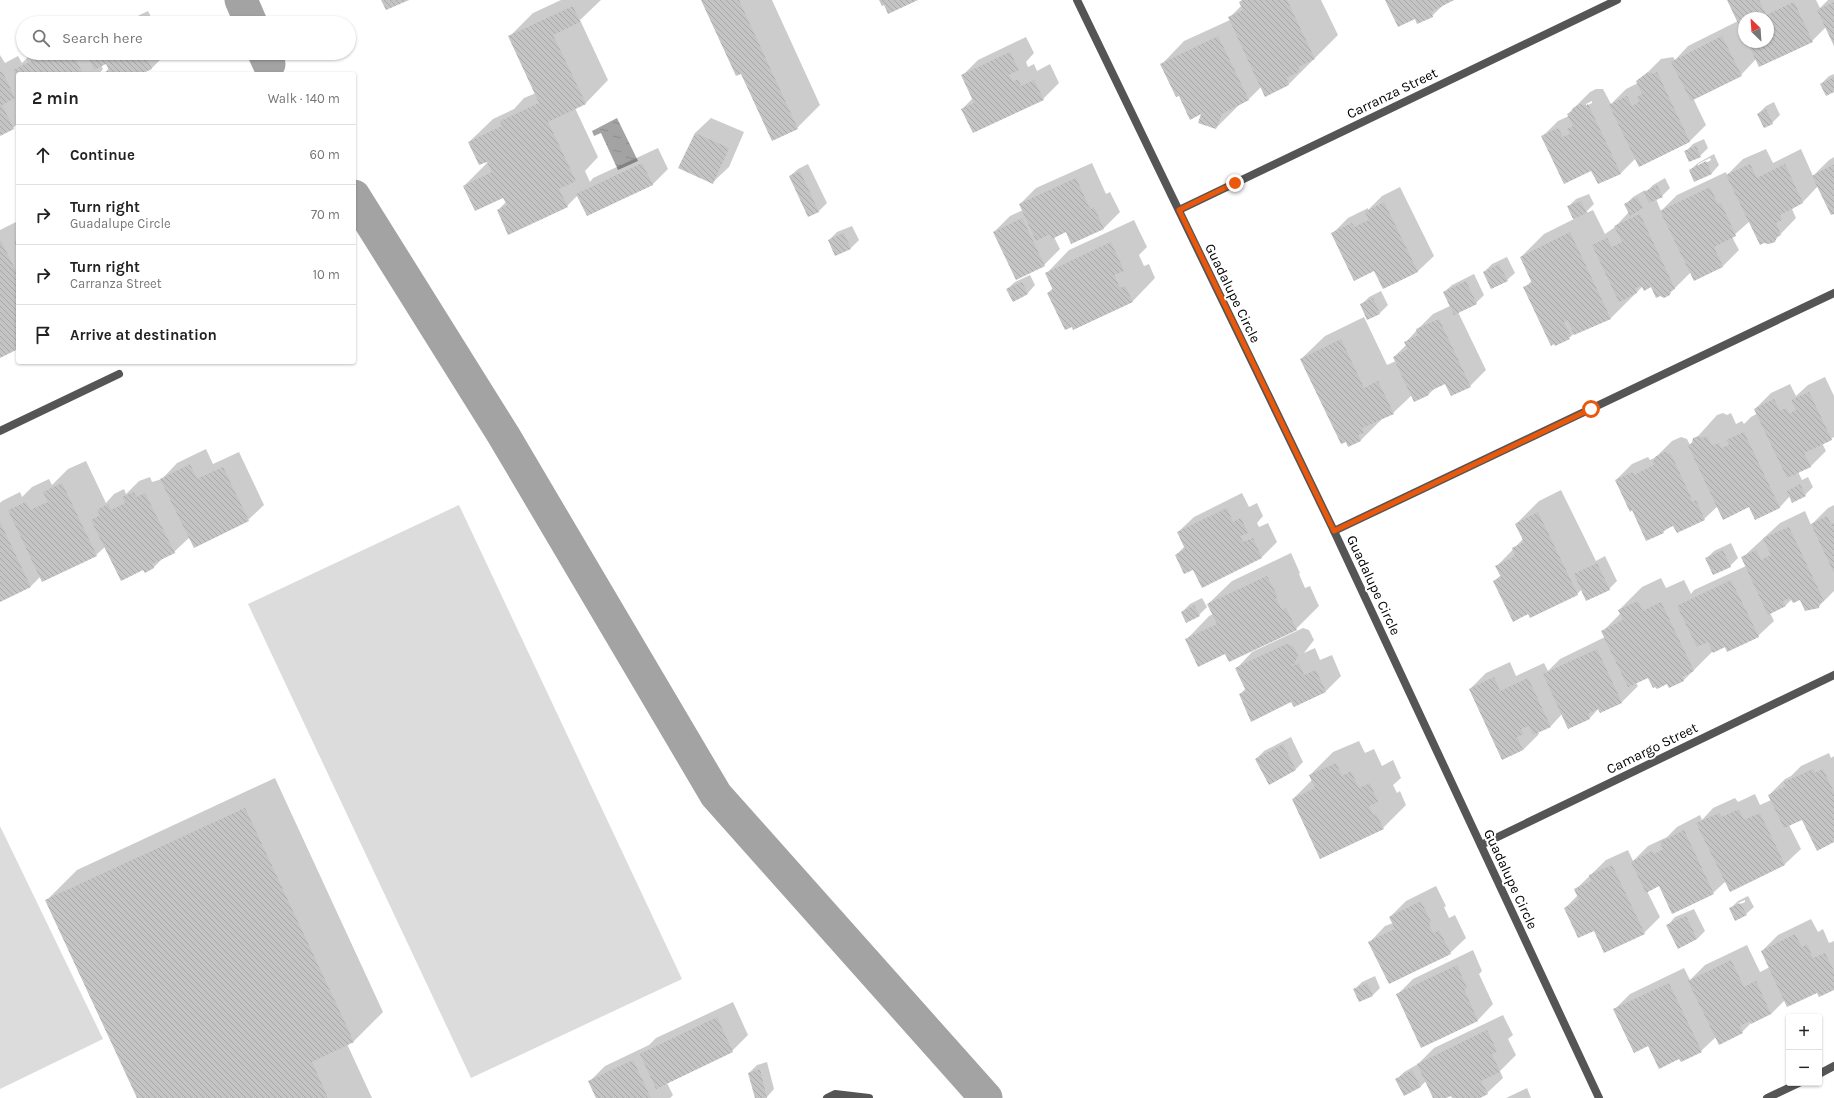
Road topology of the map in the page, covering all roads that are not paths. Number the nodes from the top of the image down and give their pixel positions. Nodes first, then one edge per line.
1 (1077, 0) edge
2 (1616, 0) edge
3 (1179, 210) junction
4 (1834, 293) edge
5 (119, 374) dead end
6 (0, 431) edge
7 (1334, 531) junction
8 (1834, 676) edge
9 (1481, 845) junction
10 (1834, 1066) edge
11 (1822, 1072) edge
12 (1793, 1086) edge
13 (827, 1098) edge
14 (869, 1098) edge
15 (1599, 1098) edge
16 (1767, 1098) edge

1 - 3 street, Guadalupe Circle
2 - 3 street, Carranza Street
3 - 7 street, Guadalupe Circle
4 - 7 street
5 - 6 street
7 - 9 street, Guadalupe Circle
8 - 9 street, Camargo Street
9 - 15 street, Guadalupe Circle
10 - 11 street
12 - 16 street
13 - 14 street

